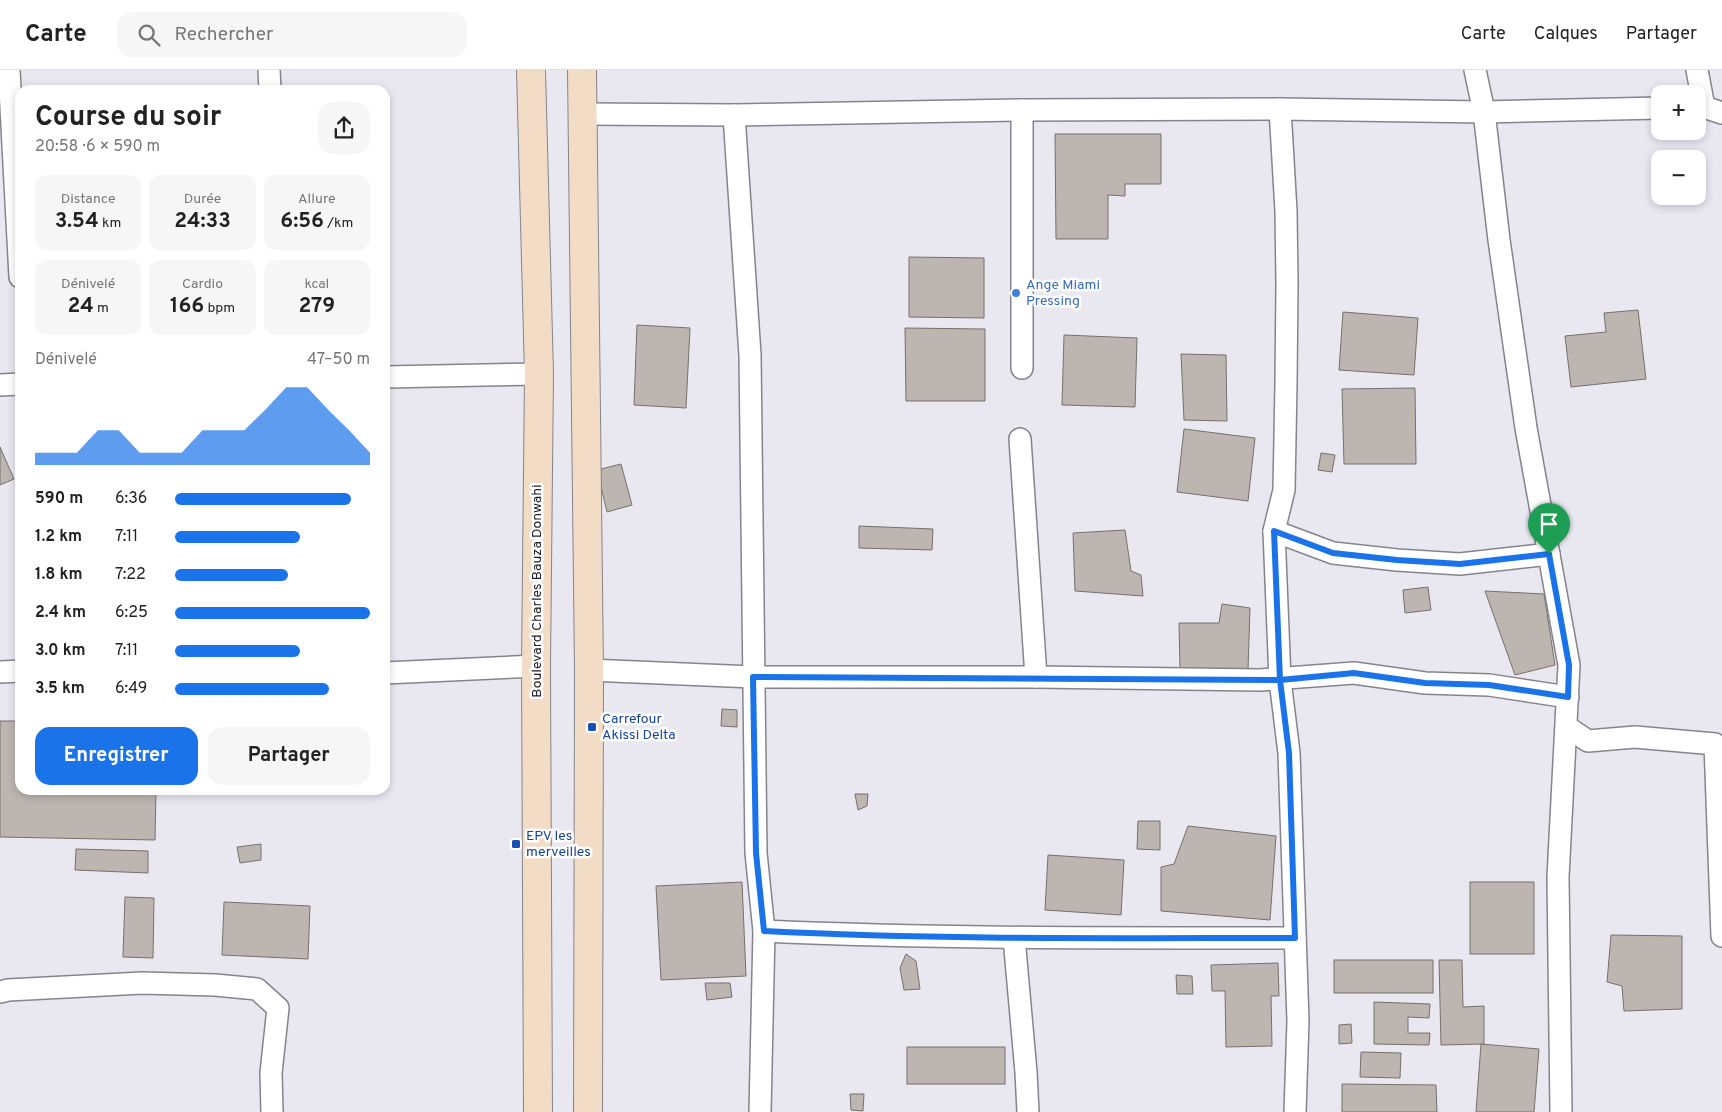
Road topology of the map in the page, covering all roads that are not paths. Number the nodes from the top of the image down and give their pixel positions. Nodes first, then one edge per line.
1 (9, 70) edge
2 (269, 70) edge
3 (531, 70) edge
4 (582, 70) edge
5 (1475, 70) edge
6 (1697, 70) edge
7 (270, 85) edge
8 (1280, 108) junction
9 (1651, 108) edge
10 (1711, 109) edge
11 (1022, 110) junction
12 (1484, 112) junction
13 (583, 114) junction
14 (734, 115) junction
15 (6, 124) edge
16 (15, 222) edge
17 (1022, 368) dead end
18 (539, 374) junction
19 (390, 377) edge
20 (15, 384) edge
21 (0, 385) edge
22 (1020, 439) dead end
23 (1274, 531) junction
24 (1549, 554) junction
25 (536, 666) junction
26 (589, 670) junction
27 (15, 671) edge
28 (0, 672) edge
29 (390, 673) edge
30 (753, 677) junction
31 (1036, 677) junction
32 (1280, 680) junction
33 (1568, 697) junction
34 (1567, 727) junction
35 (1718, 742) edge
36 (764, 931) junction
37 (1722, 936) edge
38 (1014, 938) junction
39 (1295, 938) junction
40 (0, 992) edge
41 (272, 1112) edge
42 (538, 1112) edge
43 (588, 1112) edge
44 (760, 1112) edge
45 (1028, 1112) edge
46 (1295, 1112) edge
47 (1561, 1112) edge

1 - 15 street
2 - 7 street
3 - 18 main road, Boulevard Charles Bauza Donwahi
4 - 13 main road
5 - 12 street
6 - 10 street
8 - 11 street
8 - 12 street
8 - 23 street
9 - 12 street
11 - 14 street
11 - 17 street
12 - 24 street
13 - 14 street
13 - 26 main road
14 - 30 street
15 - 16 street
18 - 19 street
18 - 25 main road, Boulevard Charles Bauza Donwahi
20 - 21 street
22 - 31 street
23 - 24 street
23 - 32 street
24 - 33 street
25 - 29 street
25 - 42 main road, Boulevard Charles Bauza Donwahi
26 - 30 street
26 - 43 main road
27 - 28 street
30 - 31 street
30 - 36 street
31 - 32 street
32 - 33 street
32 - 39 street
33 - 34 street
34 - 35 street
34 - 47 street
35 - 37 street
36 - 38 street
36 - 44 street
38 - 39 street
38 - 45 street
39 - 46 street
40 - 41 street

